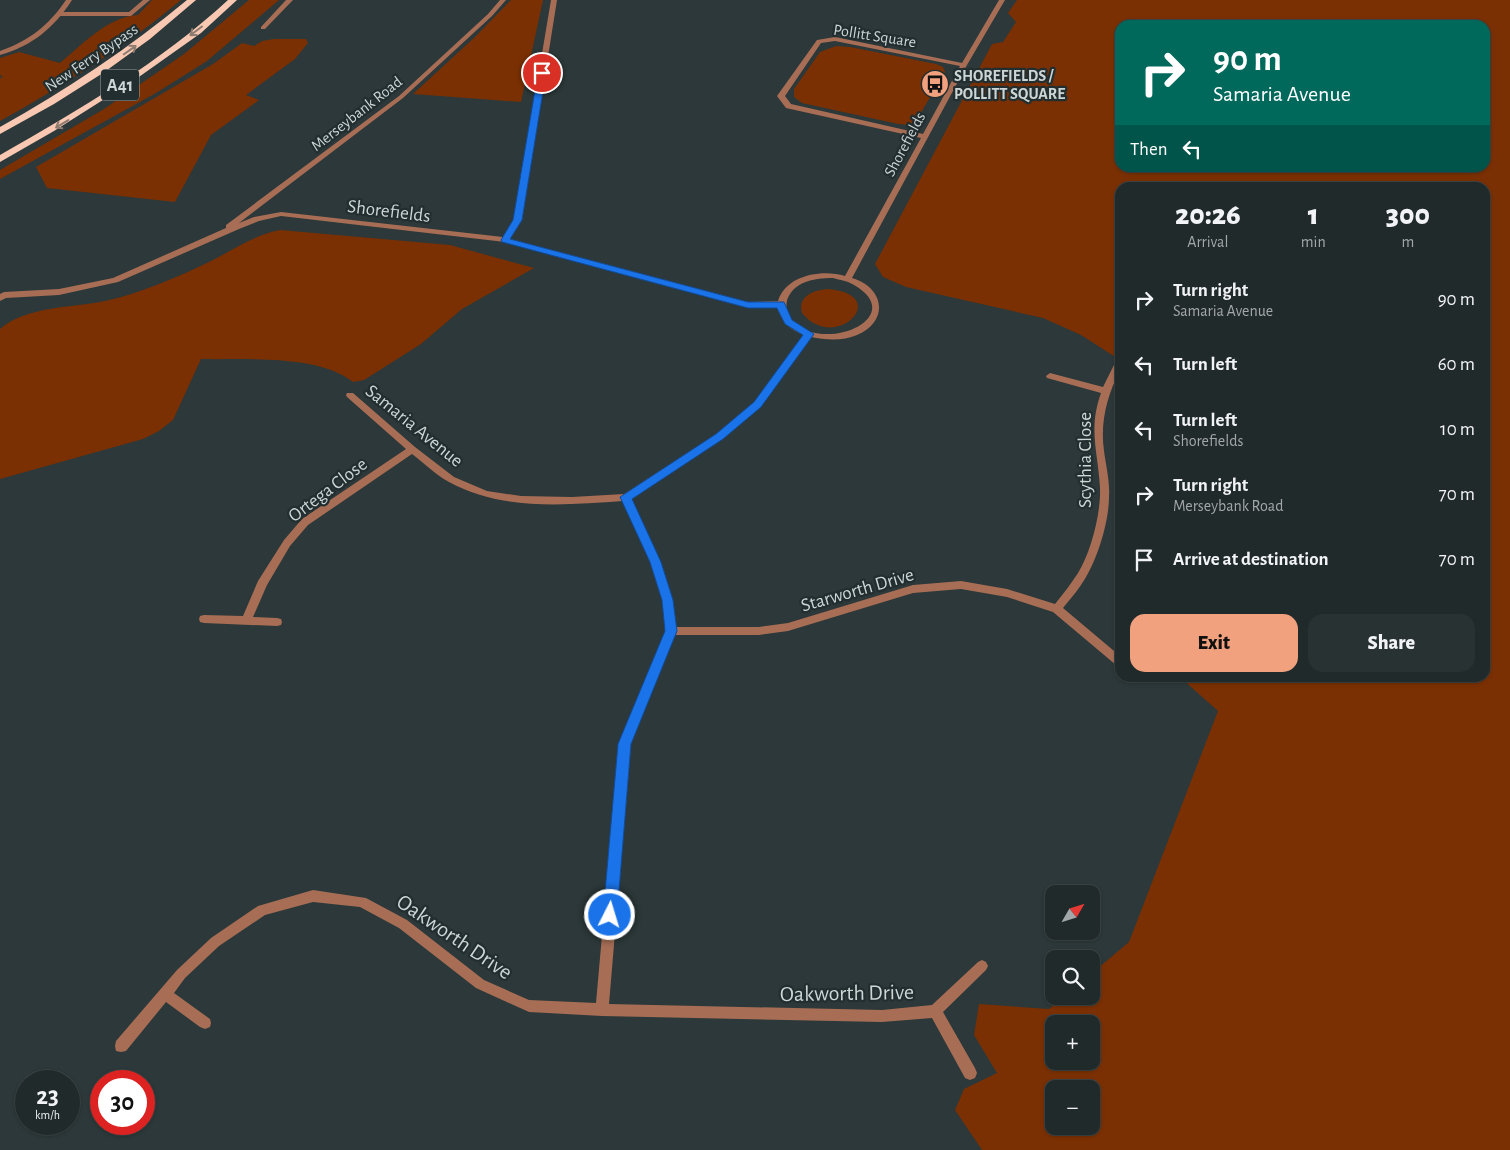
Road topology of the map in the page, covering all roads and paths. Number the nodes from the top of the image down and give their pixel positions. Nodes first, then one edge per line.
1 (69, 0) edge
2 (147, 0) edge
3 (192, 0) edge
4 (233, 0) edge
5 (290, 0) edge
6 (503, 0) edge
7 (554, 0) edge
8 (1002, 0) edge
9 (60, 14) junction
10 (262, 28) dead end
11 (0, 53) edge
12 (964, 65) junction
13 (0, 131) edge
14 (925, 137) junction
15 (0, 159) edge
16 (216, 236) junction
17 (505, 240) junction
18 (848, 278) junction
19 (1, 296) edge
20 (781, 304) junction
21 (809, 334) junction
22 (1115, 371) edge
23 (1050, 376) dead end
24 (1105, 391) junction
25 (350, 396) dead end
26 (412, 449) junction
27 (626, 497) junction
28 (1057, 609) junction
29 (204, 619) dead end
30 (246, 621) junction
31 (277, 622) dead end
32 (671, 631) junction
33 (1115, 658) edge
34 (982, 966) dead end
35 (165, 994) junction
36 (602, 1010) junction
37 (934, 1011) junction
38 (205, 1023) dead end
39 (121, 1046) dead end
40 (970, 1072) dead end

1 - 9 street
2 - 9 street
13 -> 3 highway, New Ferry Bypass / A41
4 -> 15 highway, A41
5 - 10 street
6 - 16 street, Merseybank Road
7 - 17 street
8 - 12 street, Shorefields
9 - 11 street
12 - 14 street, Shorefields
12 - 14 street, Pollitt Square
14 - 18 street, Shorefields
16 - 17 street, Shorefields
16 - 19 street, Shorefields
17 - 20 street, Shorefields
18 - 20 street
18 - 21 street
20 - 21 street
21 - 27 street, Samaria Avenue
22 - 24 street, Scythia Close
23 - 24 street, Scythia Close
24 - 28 street, Scythia Close
25 - 26 street, Samaria Avenue
26 - 27 street, Samaria Avenue
26 - 30 street, Ortega Close
27 - 32 street
28 - 32 street, Starworth Drive
28 - 33 street, Starworth Drive
29 - 30 street
30 - 31 street
32 - 36 street
34 - 37 street, Oakworth Drive
35 - 36 street, Oakworth Drive
35 - 38 street
35 - 39 street, Oakworth Drive
36 - 37 street, Oakworth Drive
37 - 40 street, Oakworth Drive

